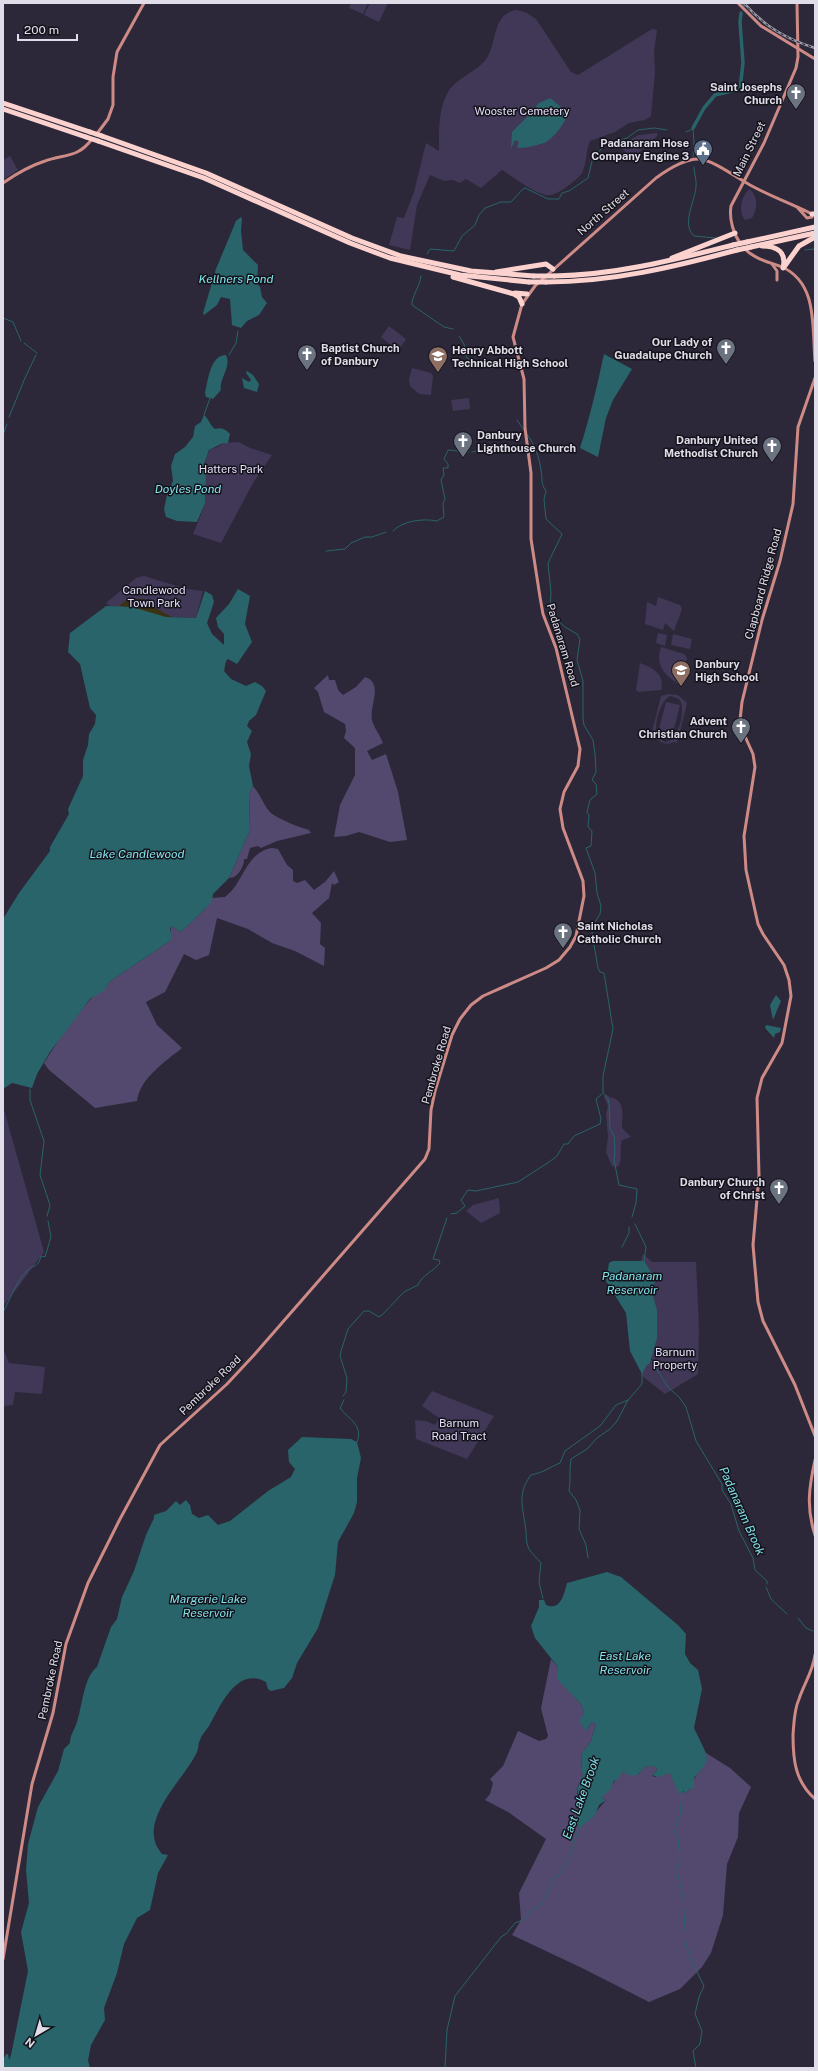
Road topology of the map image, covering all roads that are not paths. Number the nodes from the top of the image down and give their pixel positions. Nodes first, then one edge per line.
1 (144, 3) edge
2 (738, 3) edge
3 (797, 3) edge
4 (798, 50) junction
5 (815, 59) edge
6 (3, 103) edge
7 (3, 110) edge
8 (745, 182) junction
9 (3, 183) edge
10 (797, 207) junction
11 (814, 214) edge
12 (815, 227) edge
13 (735, 233) junction
14 (815, 233) edge
15 (815, 237) edge
16 (751, 247) junction
17 (405, 260) junction
18 (768, 262) junction
19 (420, 264) junction
20 (426, 268) junction
21 (450, 268) junction
22 (783, 268) junction
23 (553, 269) junction
24 (636, 269) junction
25 (777, 280) dead end
26 (506, 292) junction
27 (527, 294) junction
28 (522, 304) junction
29 (514, 341) joint
30 (815, 361) edge
31 (815, 378) edge
32 (579, 922) joint
33 (815, 1436) edge
34 (815, 1460) edge
35 (815, 1535) edge
36 (815, 1655) edge
37 (815, 1799) edge
38 (3, 1959) edge

1 - 9 main road
2 - 4 main road
3 - 4 main road, Main Street
4 - 5 main road
4 - 8 main road, Main Street
6 - 17 highway, bridge
7 - 17 highway, bridge
8 - 10 main road, North Street
8 - 13 main road, Main Street
8 - 23 main road, North Street
10 - 11 main road
10 - 11 main road
12 - 24 highway, bridge
13 - 18 main road
13 - 24 highway
14 - 16 highway
15 - 22 highway
16 - 20 highway, bridge
16 - 22 highway
17 - 19 highway
18 - 22 main road
18 - 25 main road
19 - 20 highway
19 - 21 highway
20 - 26 highway
21 - 23 highway
21 - 24 highway, bridge
22 - 30 main road
23 - 27 main road, North Street
26 - 27 highway
26 - 28 highway
27 - 28 main road, North Street
28 - 29 main road, North Street
29 - 32 main road, Padanaram Road
31 - 33 main road, Clapboard Ridge Road
32 - 38 main road, Pembroke Road
34 - 35 main road
36 - 37 main road

